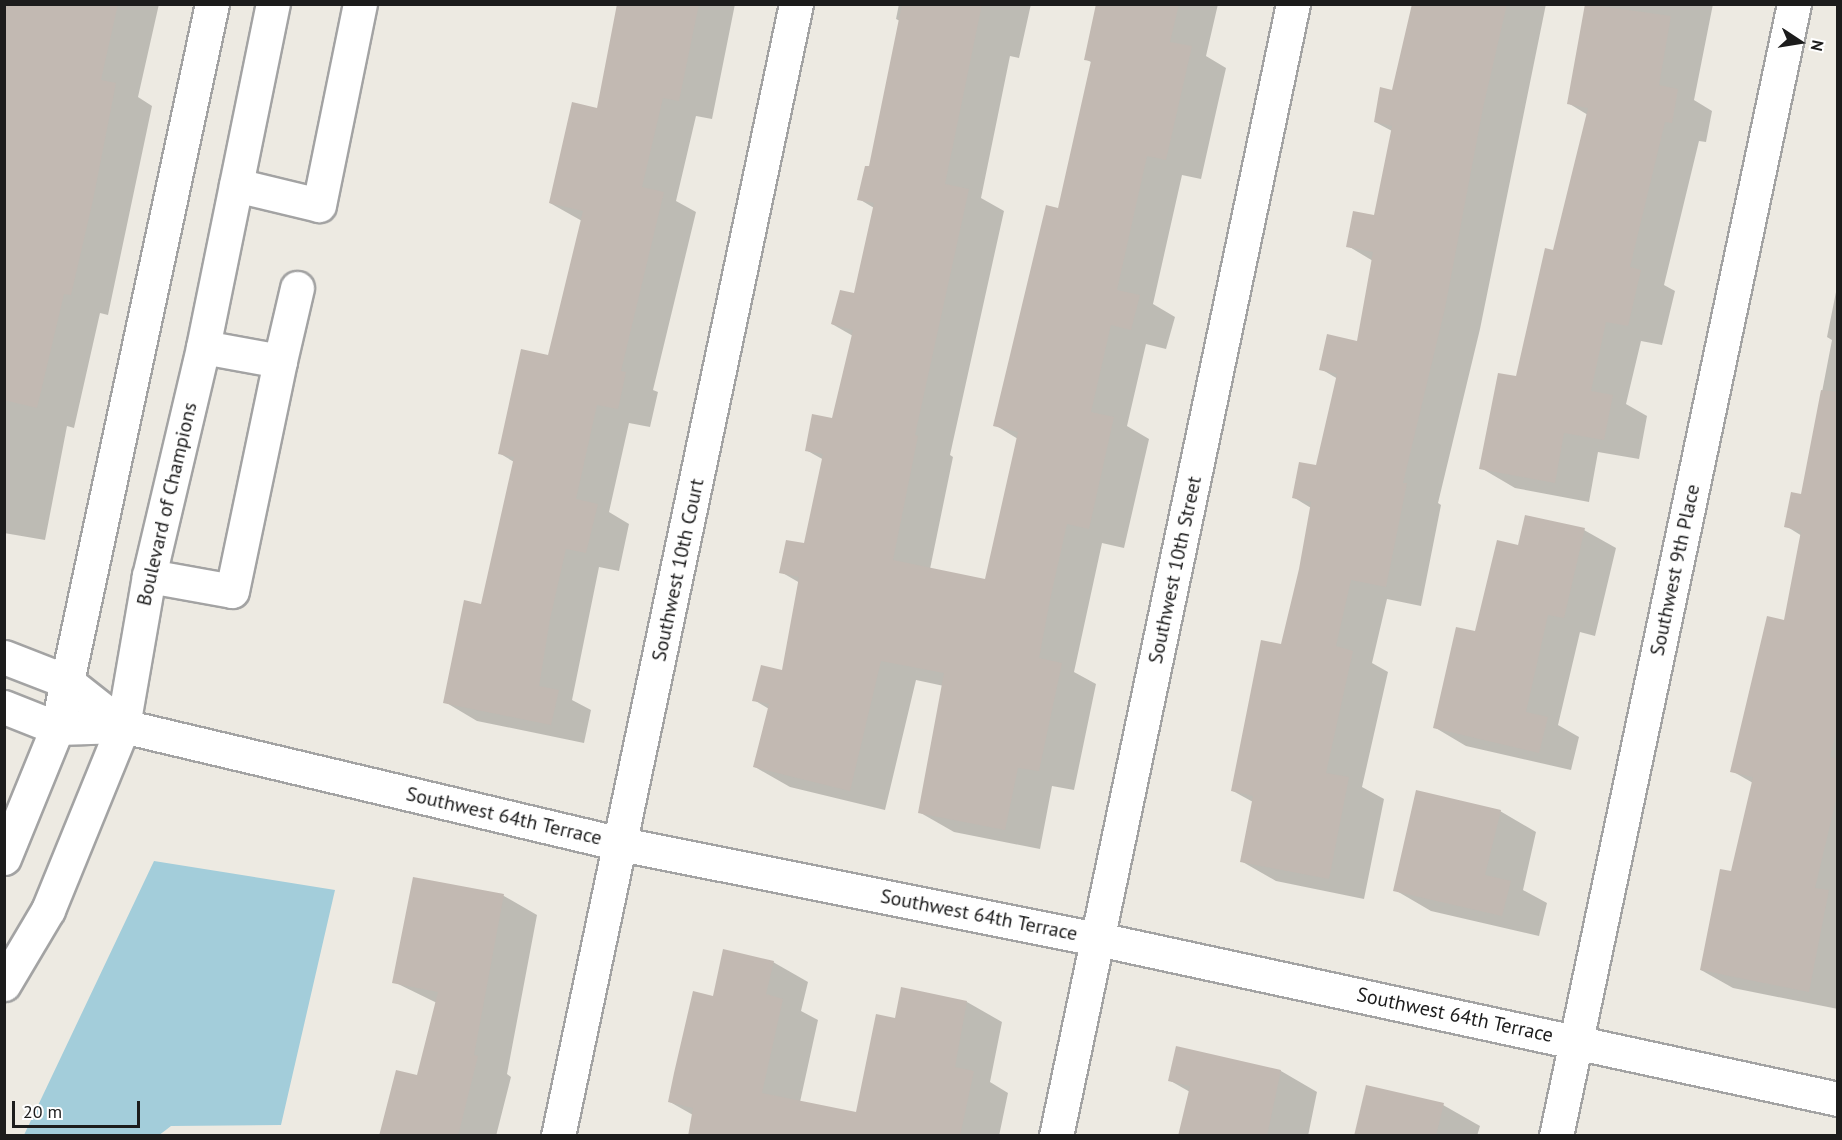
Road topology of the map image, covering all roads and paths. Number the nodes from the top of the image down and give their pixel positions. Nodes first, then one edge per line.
1 (212, 4) edge
2 (273, 4) edge
3 (360, 4) edge
4 (796, 4) edge
5 (1293, 4) edge
6 (1794, 4) edge
7 (236, 185) junction
8 (297, 288) dead end
9 (203, 347) junction
10 (280, 361) junction
11 (149, 576) junction
12 (4, 657) edge
13 (66, 681) junction
14 (4, 707) edge
15 (123, 726) junction
16 (57, 728) junction
17 (621, 844) junction
18 (4, 858) edge
19 (1098, 939) junction
20 (4, 984) edge
21 (1577, 1041) junction
22 (1838, 1099) edge
23 (558, 1136) edge
24 (1056, 1136) edge
25 (1557, 1136) edge

1 - 13 street
2 - 7 street, Boulevard of Champions
3 - 7 street
4 - 17 street, Southwest 10th Court
5 - 19 street, Southwest 10th Street
6 - 21 street, Southwest 9th Place
7 - 9 street, Boulevard of Champions
8 - 10 street
9 - 10 street
9 - 11 street, Boulevard of Champions
10 - 11 street
11 - 15 street, Boulevard of Champions
12 - 13 street, Southwest 64th Terrace
13 - 15 street, Southwest 64th Terrace
13 - 16 street
14 - 16 street
15 - 16 street, Southwest 64th Terrace
15 - 17 street, Southwest 64th Terrace
15 - 20 street, Boulevard of Champions
16 - 18 street
17 - 19 street, Southwest 64th Terrace
17 - 23 street, Southwest 10th Court
19 - 21 street, Southwest 64th Terrace
19 - 24 street, Southwest 10th Street
21 - 22 street, Southwest 64th Terrace
21 - 25 street, Southwest 9th Place

